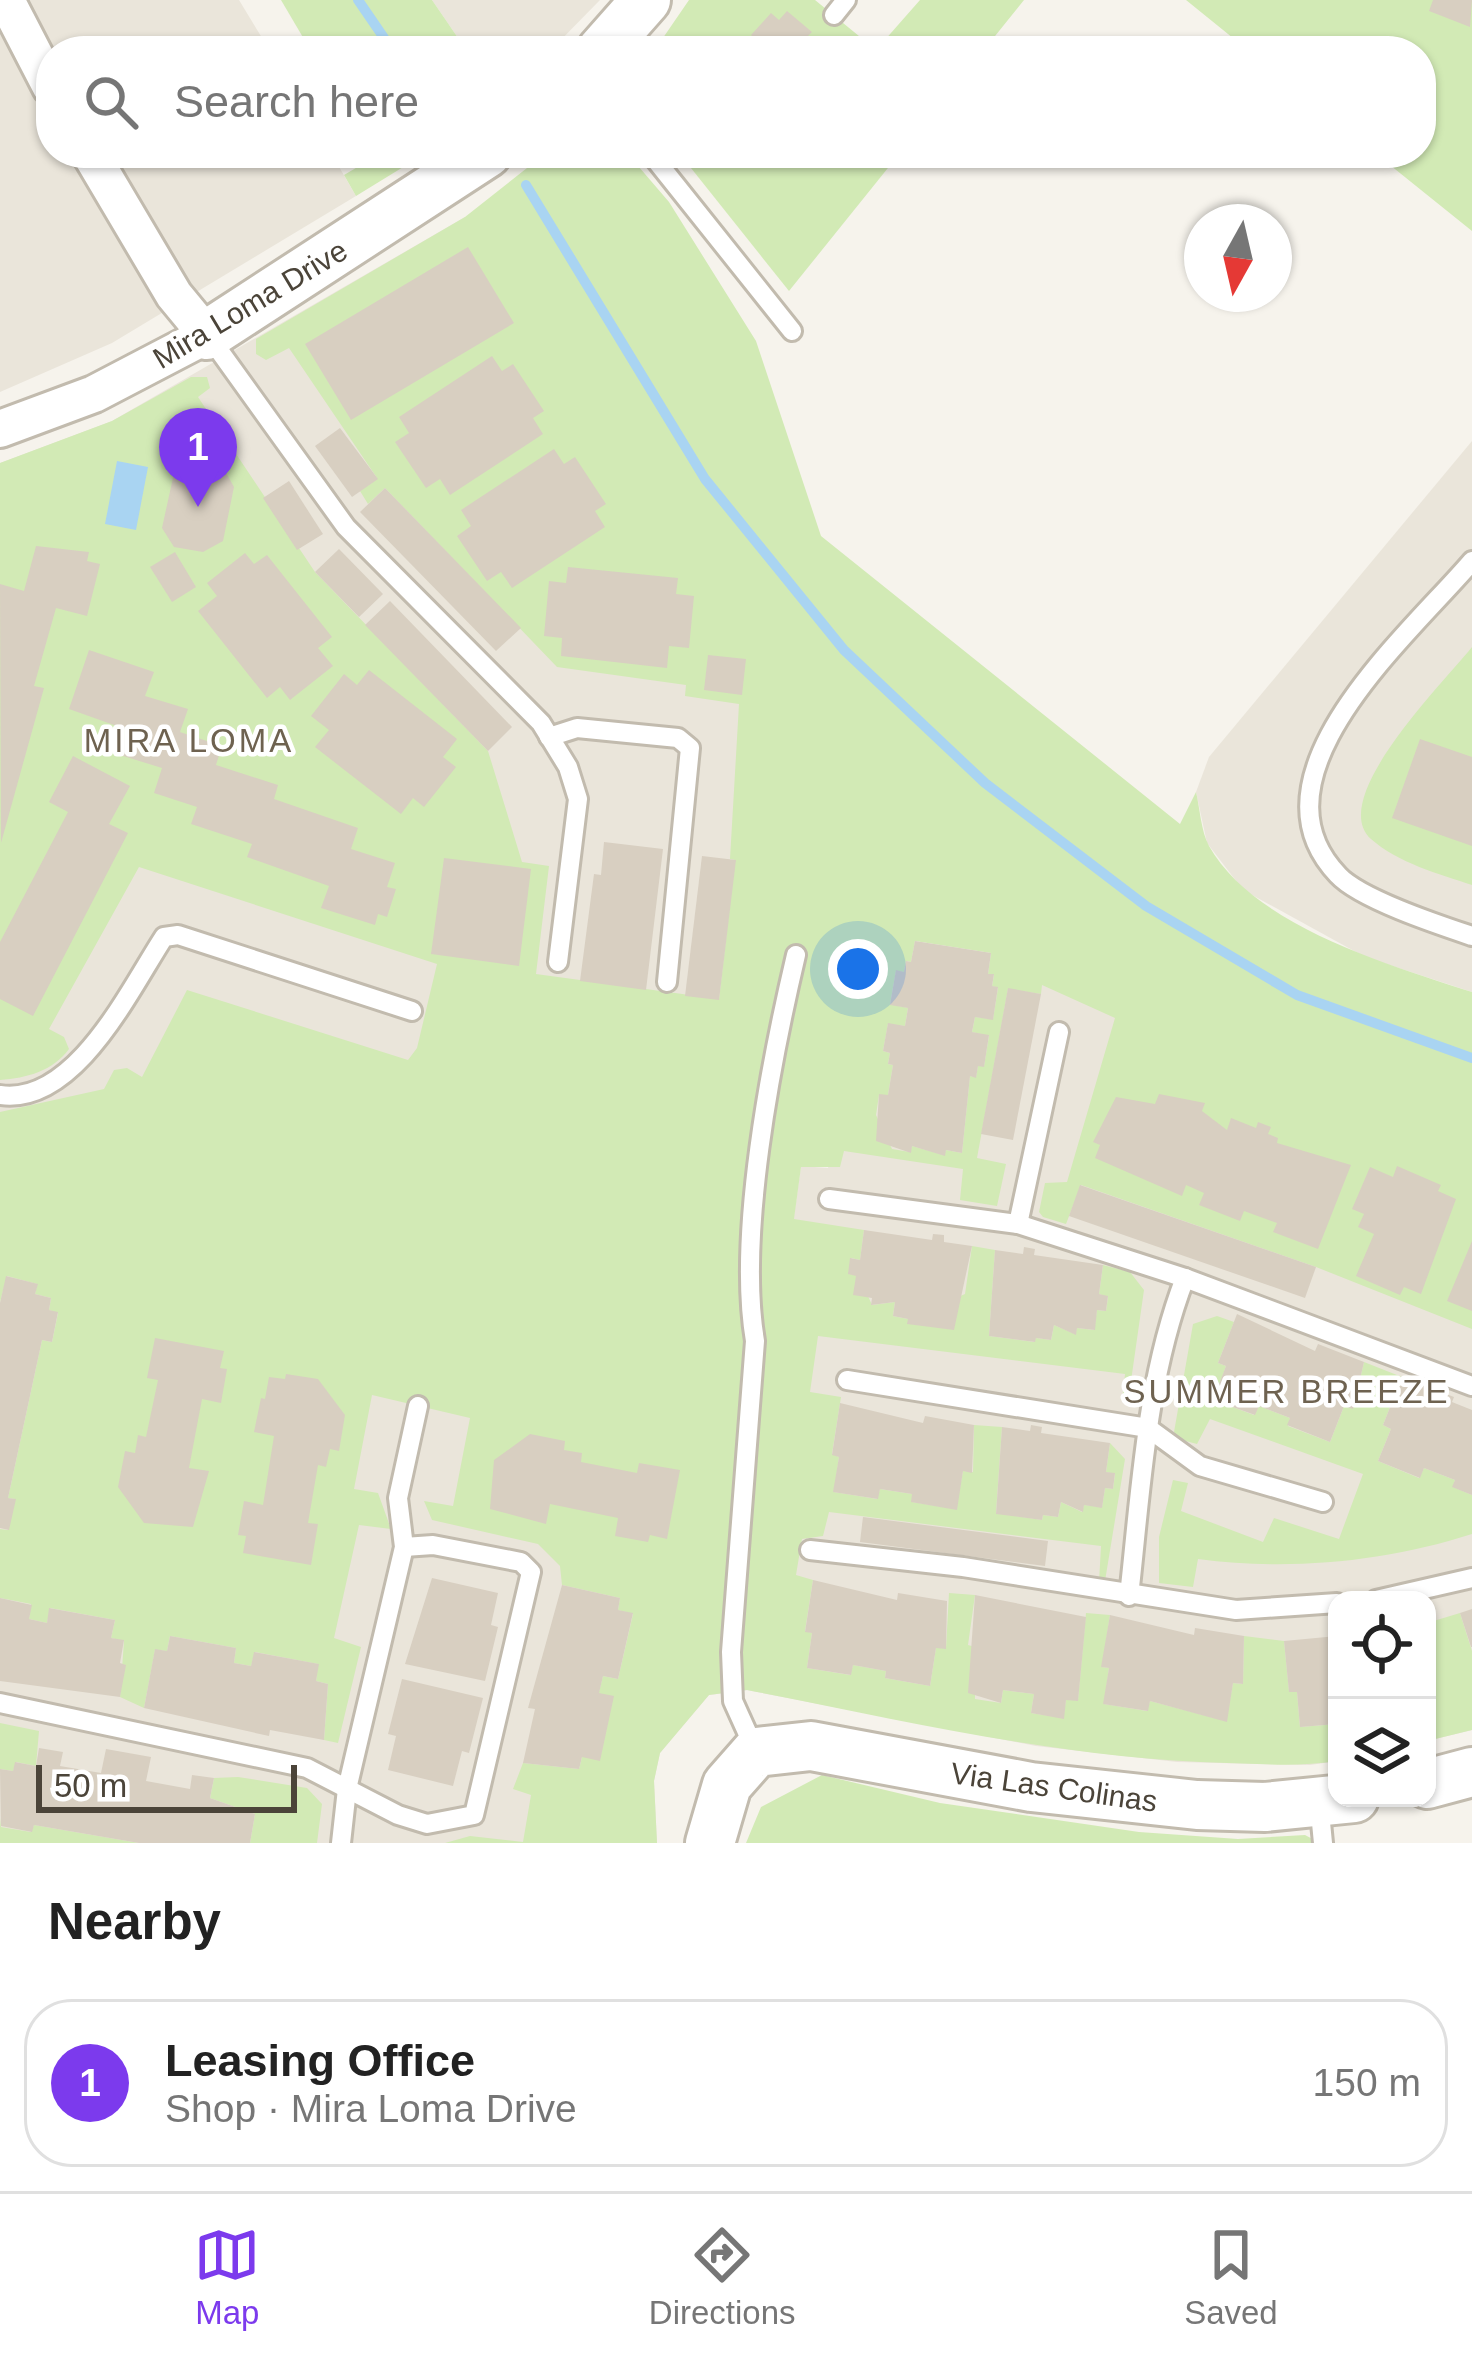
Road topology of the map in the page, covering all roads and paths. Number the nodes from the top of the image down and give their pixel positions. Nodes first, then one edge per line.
1 (6, 0) edge
2 (643, 1) edge
3 (614, 36) edge
4 (36, 58) edge
5 (99, 168) edge
6 (465, 168) edge
7 (662, 168) edge
8 (792, 331) dead end
9 (207, 334) junction
10 (0, 429) edge
11 (1472, 561) edge
12 (549, 737) junction
13 (1472, 936) edge
14 (796, 955) dead end
15 (559, 962) dead end
16 (667, 982) dead end
17 (412, 1011) dead end
18 (1059, 1032) dead end
19 (0, 1096) edge
20 (829, 1199) dead end
21 (1018, 1224) junction
22 (1185, 1278) junction
23 (848, 1380) dead end
24 (1472, 1386) edge
25 (418, 1406) dead end
26 (1148, 1428) junction
27 (1323, 1502) dead end
28 (404, 1547) junction
29 (810, 1550) dead end
30 (1472, 1578) edge
31 (1415, 1591) edge
32 (1129, 1596) junction
33 (1328, 1604) edge
34 (0, 1703) edge
35 (756, 1752) junction
36 (1472, 1772) edge
37 (1436, 1782) edge
38 (347, 1789) junction
39 (1332, 1814) edge
40 (340, 1843) edge
41 (710, 1843) edge

1 - 4 street
2 - 3 street
5 - 9 street
6 - 9 street, Mira Loma Drive
7 - 8 lane
9 - 10 street, Mira Loma Drive
9 - 12 lane
11 - 13 lane
12 - 15 lane
12 - 16 lane
14 - 35 lane
17 - 19 lane
18 - 21 lane
20 - 21 lane
21 - 22 lane
22 - 24 lane
22 - 26 lane
23 - 26 lane
25 - 28 lane
26 - 27 lane
26 - 32 lane
28 - 38 lane
28 - 38 lane
29 - 32 lane
30 - 31 lane
32 - 33 lane
34 - 38 lane
35 - 39 street, Via Las Colinas
35 - 41 street
36 - 37 street
38 - 40 lane

